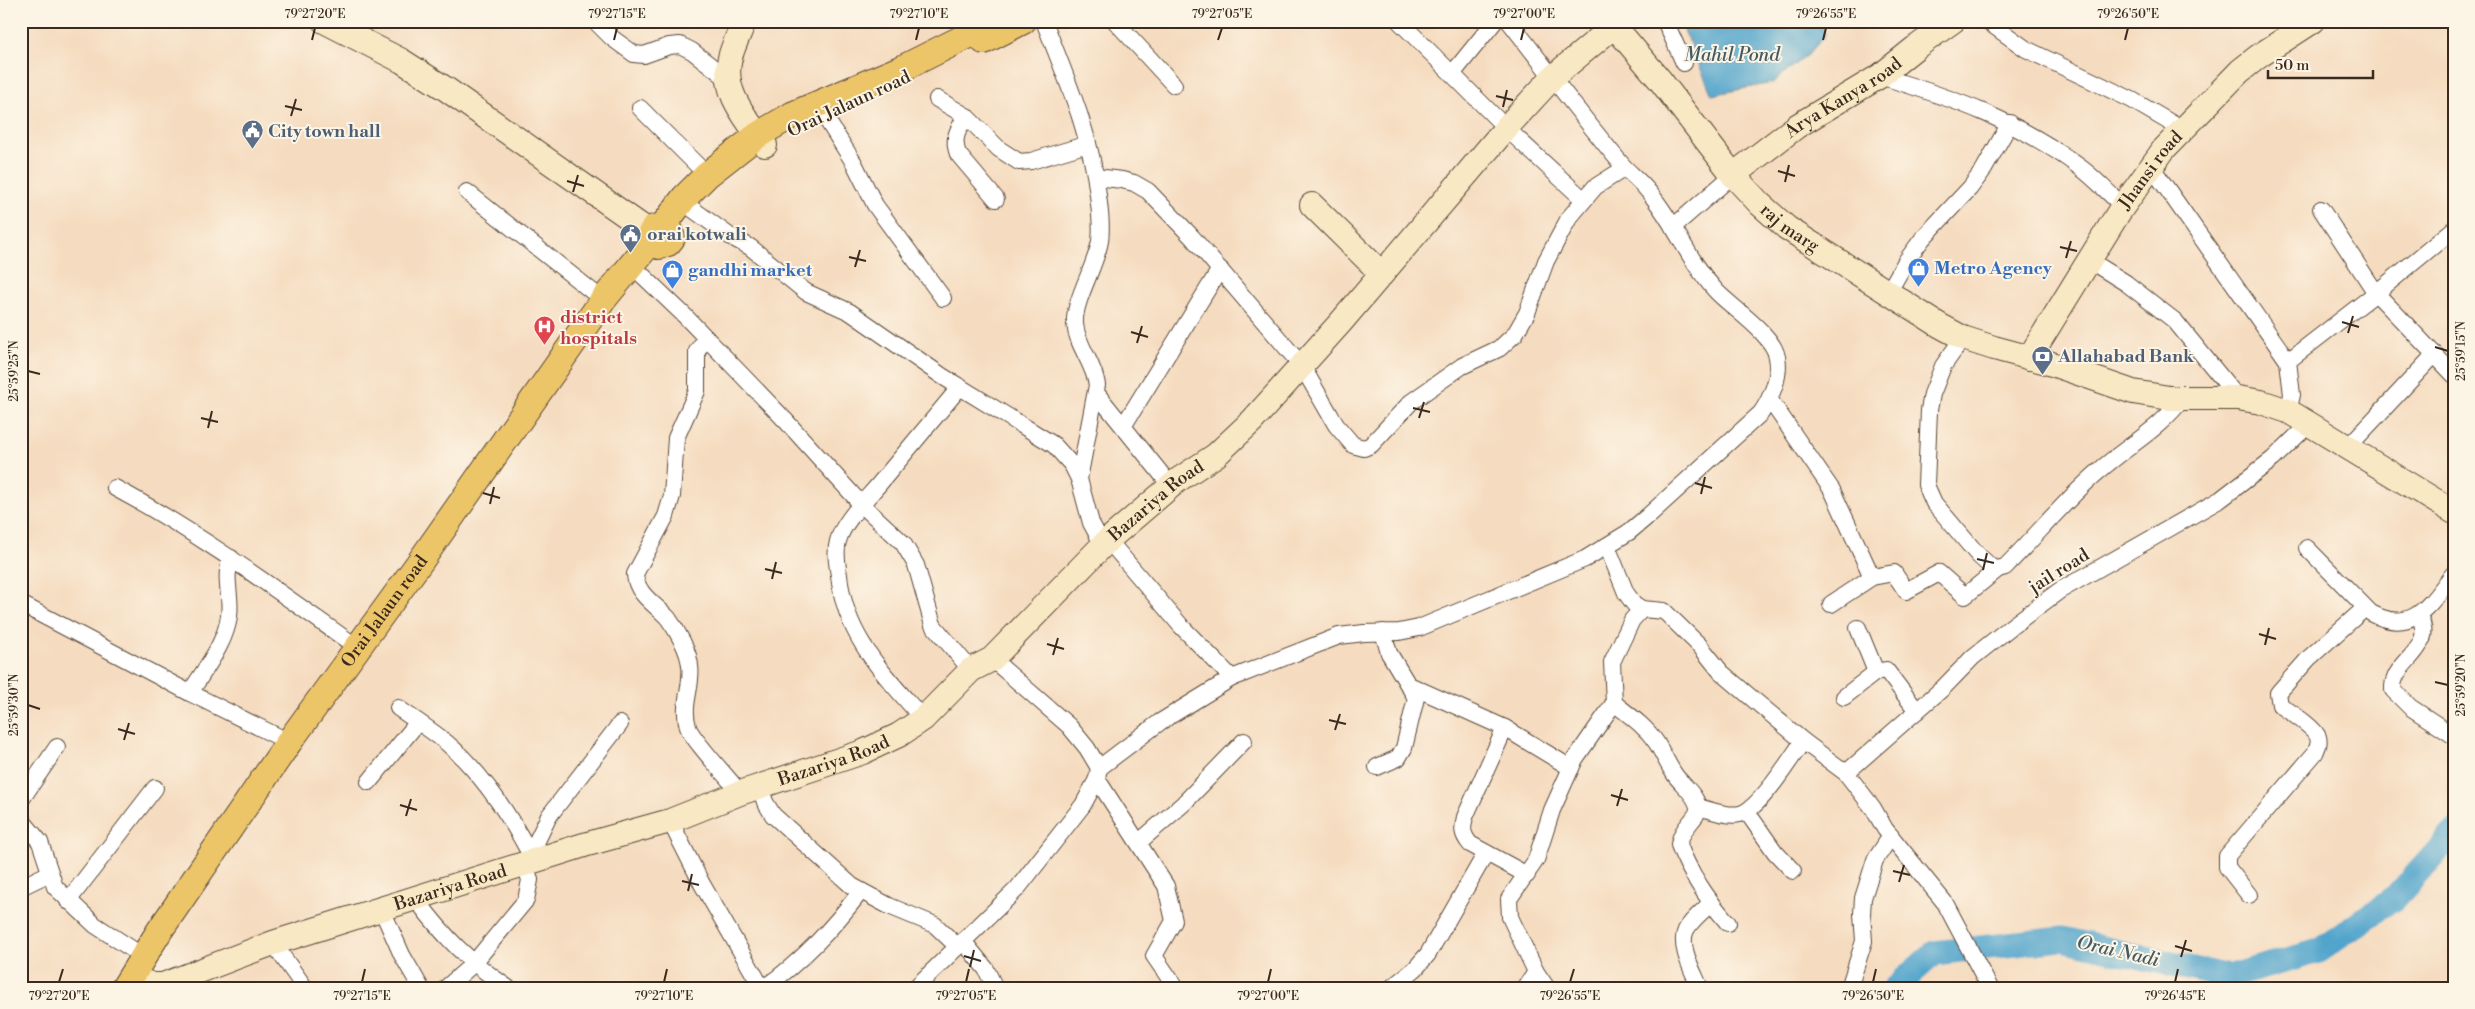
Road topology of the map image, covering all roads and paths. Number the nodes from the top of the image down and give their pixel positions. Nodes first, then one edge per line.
1 (324, 21) edge
2 (360, 21) edge
3 (595, 21) edge
4 (744, 21) edge
5 (1023, 21) edge
6 (1044, 21) edge
7 (1115, 21) edge
8 (1399, 21) edge
9 (1495, 21) edge
10 (1509, 21) edge
11 (1665, 21) edge
12 (1953, 21) edge
13 (1987, 21) edge
14 (2313, 21) edge
15 (1612, 24) edge
16 (989, 27) edge
17 (1684, 63) dead end
18 (907, 71) junction
19 (1452, 74) junction
20 (1880, 76) junction
21 (1553, 77) junction
22 (729, 80) junction
23 (1174, 85) dead end
24 (937, 99) dead end
25 (640, 108) dead end
26 (822, 112) junction
27 (966, 116) junction
28 (2010, 123) junction
29 (1506, 128) junction
30 (2183, 130) junction
31 (761, 140) junction
32 (1088, 144) junction
33 (2152, 166) junction
34 (1625, 168) junction
35 (707, 174) junction
36 (1733, 175) junction
37 (1096, 178) junction
38 (467, 192) dead end
39 (996, 199) dead end
40 (1584, 200) junction
41 (1312, 205) dead end
42 (2123, 206) junction
43 (691, 208) junction
44 (2321, 208) dead end
45 (1673, 227) junction
46 (2454, 229) edge
47 (660, 234) junction
48 (2090, 260) junction
49 (1220, 269) junction
50 (639, 272) junction
51 (1382, 274) junction
52 (1888, 293) junction
53 (2376, 293) junction
54 (942, 298) dead end
55 (603, 300) junction
56 (706, 338) junction
57 (1963, 338) junction
58 (2435, 354) junction
59 (2029, 358) junction
60 (2288, 361) junction
61 (1302, 366) junction
62 (2454, 375) edge
63 (960, 387) junction
64 (1096, 394) junction
65 (2183, 398) junction
66 (2238, 398) junction
67 (1770, 400) junction
68 (2288, 411) junction
69 (2308, 424) junction
70 (1124, 425) junction
71 (2348, 447) junction
72 (1079, 479) junction
73 (1171, 486) junction
74 (115, 488) dead end
75 (862, 505) junction
76 (2454, 512) edge
77 (1106, 543) junction
78 (1607, 546) junction
79 (2307, 548) dead end
80 (231, 558) junction
81 (1998, 569) junction
82 (2454, 573) edge
83 (1872, 577) junction
84 (21, 604) edge
85 (1830, 604) dead end
86 (2365, 608) junction
87 (1642, 609) junction
88 (2419, 616) junction
89 (1858, 628) dead end
90 (1382, 632) junction
91 (358, 648) junction
92 (982, 665) junction
93 (1876, 672) junction
94 (1232, 678) junction
95 (1409, 685) junction
96 (190, 693) junction
97 (1844, 697) dead end
98 (1614, 703) junction
99 (398, 708) dead end
100 (1917, 711) junction
101 (923, 720) junction
102 (418, 722) junction
103 (620, 724) dead end
104 (1505, 728) junction
105 (2454, 736) edge
106 (1803, 741) junction
107 (289, 742) junction
108 (1244, 742) dead end
109 (57, 748) dead end
110 (1377, 767) dead end
111 (1571, 768) junction
112 (1846, 773) junction
113 (1098, 774) junction
114 (370, 782) dead end
115 (155, 788) dead end
116 (750, 790) junction
117 (21, 800) edge
118 (1698, 807) junction
119 (1747, 812) junction
120 (21, 819) edge
121 (670, 821) junction
122 (1890, 836) junction
123 (1138, 842) junction
124 (1486, 853) junction
125 (530, 859) junction
126 (1793, 871) dead end
127 (50, 873) junction
128 (1527, 875) junction
129 (21, 887) edge
130 (861, 891) junction
131 (2249, 896) dead end
132 (416, 899) junction
133 (68, 901) junction
134 (1711, 903) junction
135 (382, 910) junction
136 (1728, 923) dead end
137 (273, 943) junction
138 (961, 944) junction
139 (473, 964) junction
140 (1536, 972) junction
141 (134, 978) edge
142 (1990, 987) edge
143 (305, 988) edge
144 (421, 988) edge
145 (446, 988) edge
146 (508, 988) edge
147 (763, 988) edge
148 (915, 988) edge
149 (995, 988) edge
150 (1176, 988) edge
151 (1391, 988) edge
152 (1525, 988) edge
153 (1547, 988) edge
154 (1700, 988) edge
155 (1849, 988) edge

1 - 47 street
2 - 47 street
3 - 22 street
4 - 22 street
5 - 16 main road, Orai Jalaun road
6 - 32 street
7 - 23 street
8 - 19 street
9 - 19 street
10 - 21 street
11 - 17 street
12 - 20 street, Arya Kanya road
13 - 30 street
14 - 30 street, Jhansi road
15 - 21 street, Bazariya Road
15 - 36 street, raj marg
16 - 18 main road, Orai Jalaun road
18 - 26 main road, Orai Jalaun road
18 - 31 main road, Orai Jalaun road
19 - 29 street
20 - 28 street
20 - 36 street, Arya Kanya road
21 - 29 street, Bazariya Road
21 - 34 street
22 - 31 street
24 - 27 street
25 - 35 street
26 - 31 main road, Orai Jalaun road
26 - 54 street
27 - 32 street
27 - 39 street
28 - 42 street
28 - 52 street
29 - 40 street
29 - 51 street, Bazariya Road
30 - 33 street, Jhansi road
31 - 35 main road, Orai Jalaun road
31 - 43 main road, Orai Jalaun road
32 - 37 street
33 - 42 street, Jhansi road
33 - 60 street
34 - 40 street
34 - 45 street
35 - 47 main road, Orai Jalaun road
36 - 45 street
36 - 52 street, raj marg
37 - 49 street
37 - 64 street
38 - 55 street
40 - 61 street
41 - 51 street
42 - 48 street, Jhansi road
43 - 47 main road, Orai Jalaun road
43 - 63 street
44 - 53 street
45 - 67 street
46 - 53 street
47 - 50 main road
47 - 55 main road, Orai Jalaun road
48 - 59 street, Jhansi road
48 - 66 street
49 - 61 street
49 - 70 street
50 - 56 street
50 - 141 main road
51 - 61 street, Bazariya Road
52 - 57 street, raj marg
53 - 58 street
53 - 60 street
55 - 91 main road, Orai Jalaun road
56 - 75 street
56 - 116 street
57 - 59 street, raj marg
57 - 81 street
58 - 62 street
58 - 71 street
59 - 65 street, raj marg
60 - 68 street
61 - 73 street, Bazariya Road
63 - 72 street
63 - 75 street
64 - 70 street
64 - 72 street
65 - 66 street, raj marg
65 - 81 street
66 - 68 street, raj marg
67 - 78 street
67 - 83 street
68 - 69 street, raj marg
69 - 71 street, raj marg
69 - 100 street, jail road
70 - 73 street
71 - 76 street, raj marg
72 - 77 street
73 - 77 street, Bazariya Road
74 - 80 street
75 - 92 street
75 - 101 street
77 - 92 street, Bazariya Road
77 - 94 street
78 - 87 street
78 - 90 street
79 - 86 street
80 - 91 street
80 - 96 street
81 - 83 street
82 - 88 street
83 - 85 street
84 - 96 street
86 - 88 street
86 - 131 street
87 - 98 street
87 - 106 street
88 - 105 street
89 - 93 street
90 - 94 street
90 - 95 street
91 - 107 main road, Orai Jalaun road
92 - 101 street, Bazariya Road
92 - 113 street
93 - 97 street
93 - 100 street
94 - 113 street
95 - 104 street
95 - 110 street
96 - 107 street
98 - 111 street
98 - 118 street
99 - 102 street
100 - 112 street, jail road
101 - 116 street, Bazariya Road
102 - 114 street
102 - 125 street
103 - 125 street
104 - 111 street
104 - 124 street
106 - 112 street
106 - 119 street
107 - 141 main road, Orai Jalaun road
108 - 123 street
109 - 117 street
111 - 128 street
112 - 122 street
113 - 123 street
113 - 138 street
115 - 133 street
116 - 121 street, Bazariya Road
116 - 130 street
118 - 119 street
118 - 134 street
119 - 126 street
120 - 127 street
121 - 125 street, Bazariya Road
121 - 147 street
122 - 142 street
122 - 155 street
123 - 150 street
124 - 128 street
124 - 151 street
125 - 132 street, Bazariya Road
125 - 139 street
127 - 129 street
127 - 133 street
128 - 140 street
130 - 138 street
130 - 147 street
132 - 135 street, Bazariya Road
132 - 139 street
133 - 141 street
134 - 136 street
134 - 154 street
135 - 137 street, Bazariya Road
135 - 144 street
137 - 141 street, Bazariya Road
137 - 143 street
138 - 148 street
138 - 149 street
139 - 145 street
139 - 146 street
140 - 152 street
140 - 153 street

